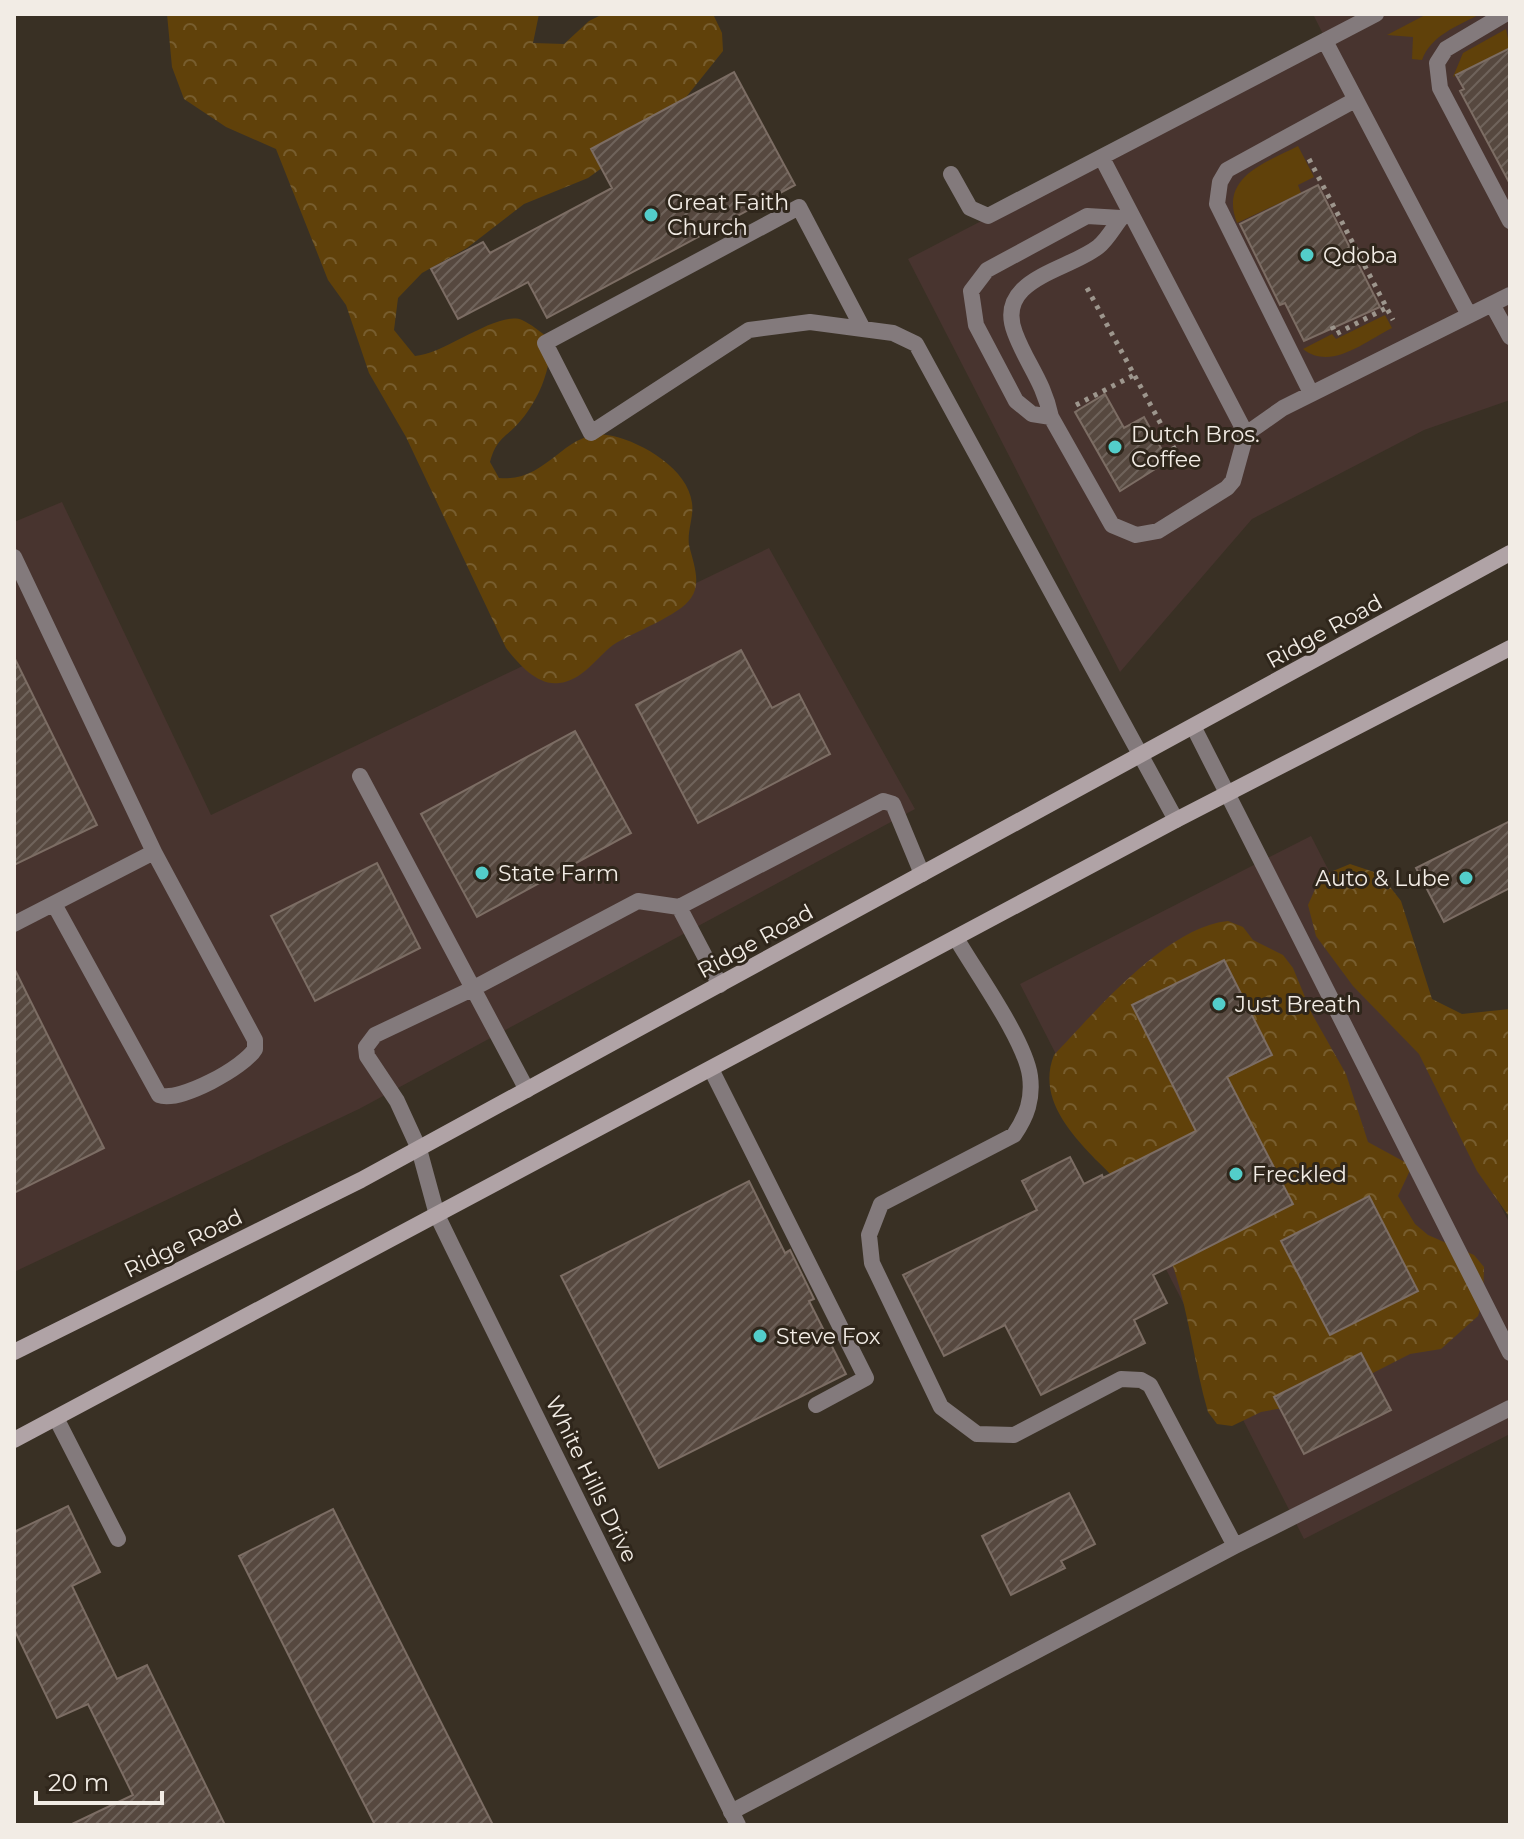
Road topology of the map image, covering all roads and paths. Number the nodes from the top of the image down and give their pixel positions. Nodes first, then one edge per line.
1 (1376, 14) edge
2 (1505, 14) edge
3 (1325, 41) junction
4 (1355, 100) junction
5 (1296, 133) junction
6 (1102, 158) junction
7 (951, 174) dead end
8 (1125, 216) junction
9 (1510, 221) edge
10 (1085, 285) dead end
11 (1510, 295) edge
12 (1492, 304) junction
13 (1386, 308) junction
14 (1469, 315) junction
15 (1332, 326) dead end
16 (862, 327) junction
17 (1510, 337) edge
18 (1406, 346) junction
19 (1134, 375) junction
20 (1311, 393) junction
21 (1071, 407) dead end
22 (1051, 417) junction
23 (1246, 434) junction
24 (1165, 455) dead end
25 (1510, 553) edge
26 (14, 557) edge
27 (1510, 648) edge
28 (1194, 728) junction
29 (1142, 757) junction
30 (360, 776) dead end
31 (1227, 793) junction
32 (1176, 820) junction
33 (154, 852) junction
34 (922, 874) junction
35 (54, 904) junction
36 (679, 907) junction
37 (14, 924) edge
38 (956, 938) junction
39 (720, 985) junction
40 (472, 989) junction
41 (711, 1069) junction
42 (527, 1090) junction
43 (419, 1149) junction
44 (437, 1215) junction
45 (14, 1352) edge
46 (1510, 1353) edge
47 (816, 1405) dead end
48 (1510, 1408) edge
49 (56, 1418) junction
50 (14, 1440) edge
51 (118, 1539) dead end
52 (1235, 1546) junction
53 (735, 1818) edge

1 - 3 street
2 - 9 street
3 - 4 street
3 - 6 street
4 - 5 street
4 - 14 street
5 - 13 path
5 - 20 street
6 - 7 street
6 - 8 street
8 - 22 street
8 - 22 street
8 - 23 street
10 - 19 path
11 - 12 street
12 - 14 street
12 - 17 street
13 - 15 path
13 - 18 path
14 - 18 street
16 - 16 street
16 - 29 street
18 - 20 street
19 - 21 path
19 - 24 path
20 - 23 street
22 - 23 street
25 - 28 main road, Ridge Road
26 - 33 street
27 - 31 main road
28 - 29 main road, Ridge Road
28 - 31 street
29 - 32 street
29 - 34 main road, Ridge Road
30 - 40 street
31 - 32 main road
31 - 46 street
32 - 38 main road
33 - 35 street
33 - 35 street
34 - 36 street
34 - 39 main road, Ridge Road
35 - 37 street
36 - 39 street
36 - 40 street
38 - 41 main road
38 - 52 street
39 - 42 main road, Ridge Road
40 - 42 street
40 - 43 street, White Hills Drive
41 - 44 main road
41 - 47 street
42 - 43 main road, Ridge Road
43 - 44 street, White Hills Drive
43 - 45 main road, Ridge Road
44 - 49 main road
44 - 53 street, White Hills Drive
48 - 52 street
49 - 50 main road
49 - 51 street
52 - 53 street

